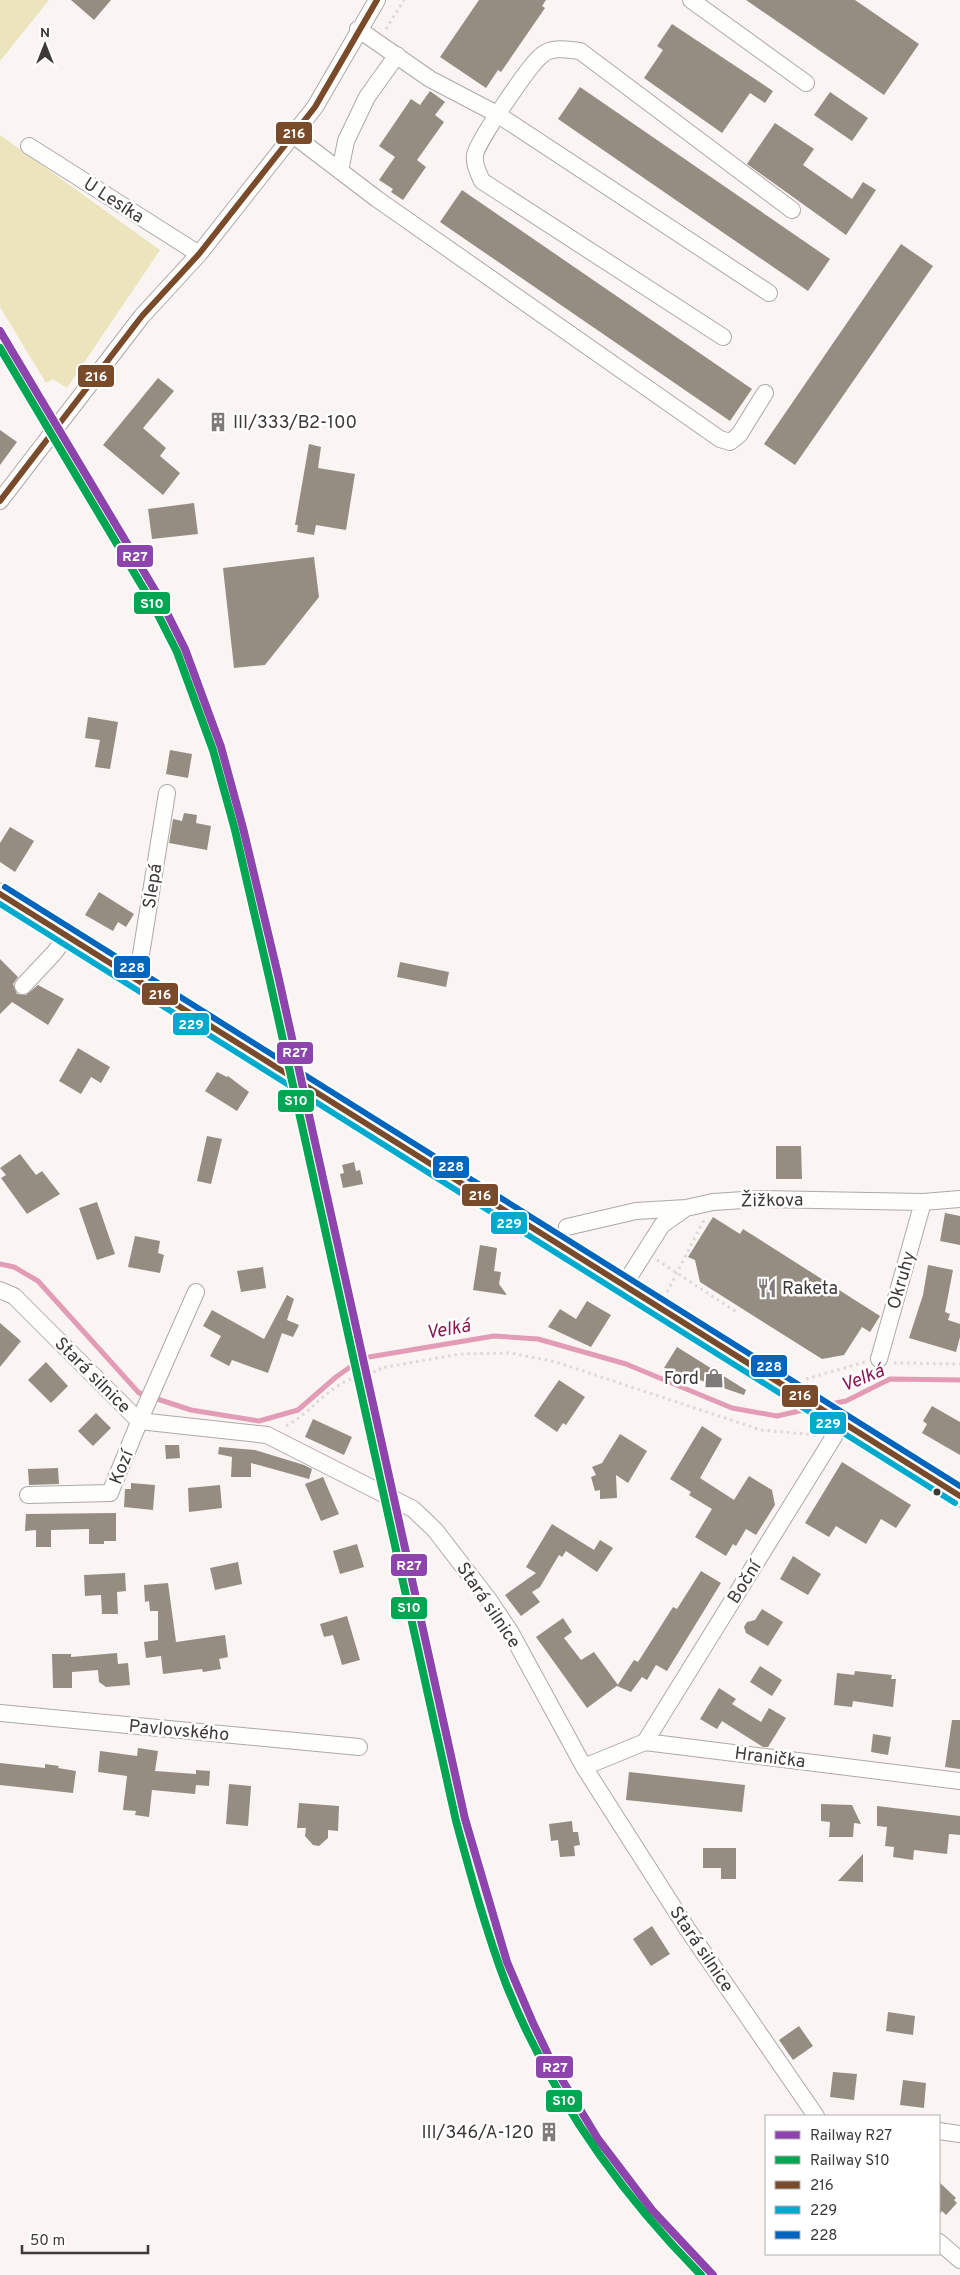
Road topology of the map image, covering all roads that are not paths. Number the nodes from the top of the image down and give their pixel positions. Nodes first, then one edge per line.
1 (377, 0) edge
2 (691, 0) edge
3 (358, 29) junction
4 (397, 55) junction
5 (806, 83) dead end
6 (497, 114) junction
7 (293, 135) junction
8 (29, 146) dead end
9 (340, 171) junction
10 (792, 210) dead end
11 (199, 254) junction
12 (769, 293) dead end
13 (723, 337) dead end
14 (765, 393) dead end
15 (0, 501) edge
16 (167, 793) dead end
17 (0, 894) edge
18 (67, 936) junction
19 (137, 979) junction
20 (23, 986) dead end
21 (960, 1199) edge
22 (923, 1202) junction
23 (686, 1208) junction
24 (567, 1227) dead end
25 (624, 1286) junction
26 (0, 1290) edge
27 (196, 1292) dead end
28 (879, 1359) road end
29 (142, 1415) junction
30 (839, 1429) junction
31 (28, 1495) dead end
32 (960, 1496) edge
33 (0, 1713) edge
34 (645, 1742) junction
35 (359, 1747) dead end
36 (584, 1767) junction
37 (960, 1781) edge
38 (815, 2115) edge
39 (940, 2131) edge
40 (960, 2134) edge
41 (940, 2243) edge
42 (960, 2260) edge

1 - 3 street
2 - 5 street
3 - 4 street
3 - 7 street
4 - 6 street
4 - 9 street
6 - 10 street
6 - 12 street
6 - 13 street
7 - 9 street
7 - 11 street
8 - 11 street, U Lesíka
9 - 14 street
11 - 15 street
16 - 19 street, Slepá
17 - 18 main road
18 - 19 main road
18 - 20 street
19 - 25 main road
21 - 22 street, Žižkova
22 - 23 street, Žižkova
22 - 28 street, Okruhy
23 - 24 street
23 - 25 street, Žižkova
25 - 30 main road
26 - 29 street, Stará silnice
27 - 29 street
29 - 31 street, Kozí
29 - 36 street, Stará silnice
30 - 32 main road
30 - 34 street, Boční
33 - 35 street, Pavlovského
34 - 36 street, Hranička
34 - 37 street, Hranička
36 - 38 street, Stará silnice
39 - 40 street
41 - 42 street

